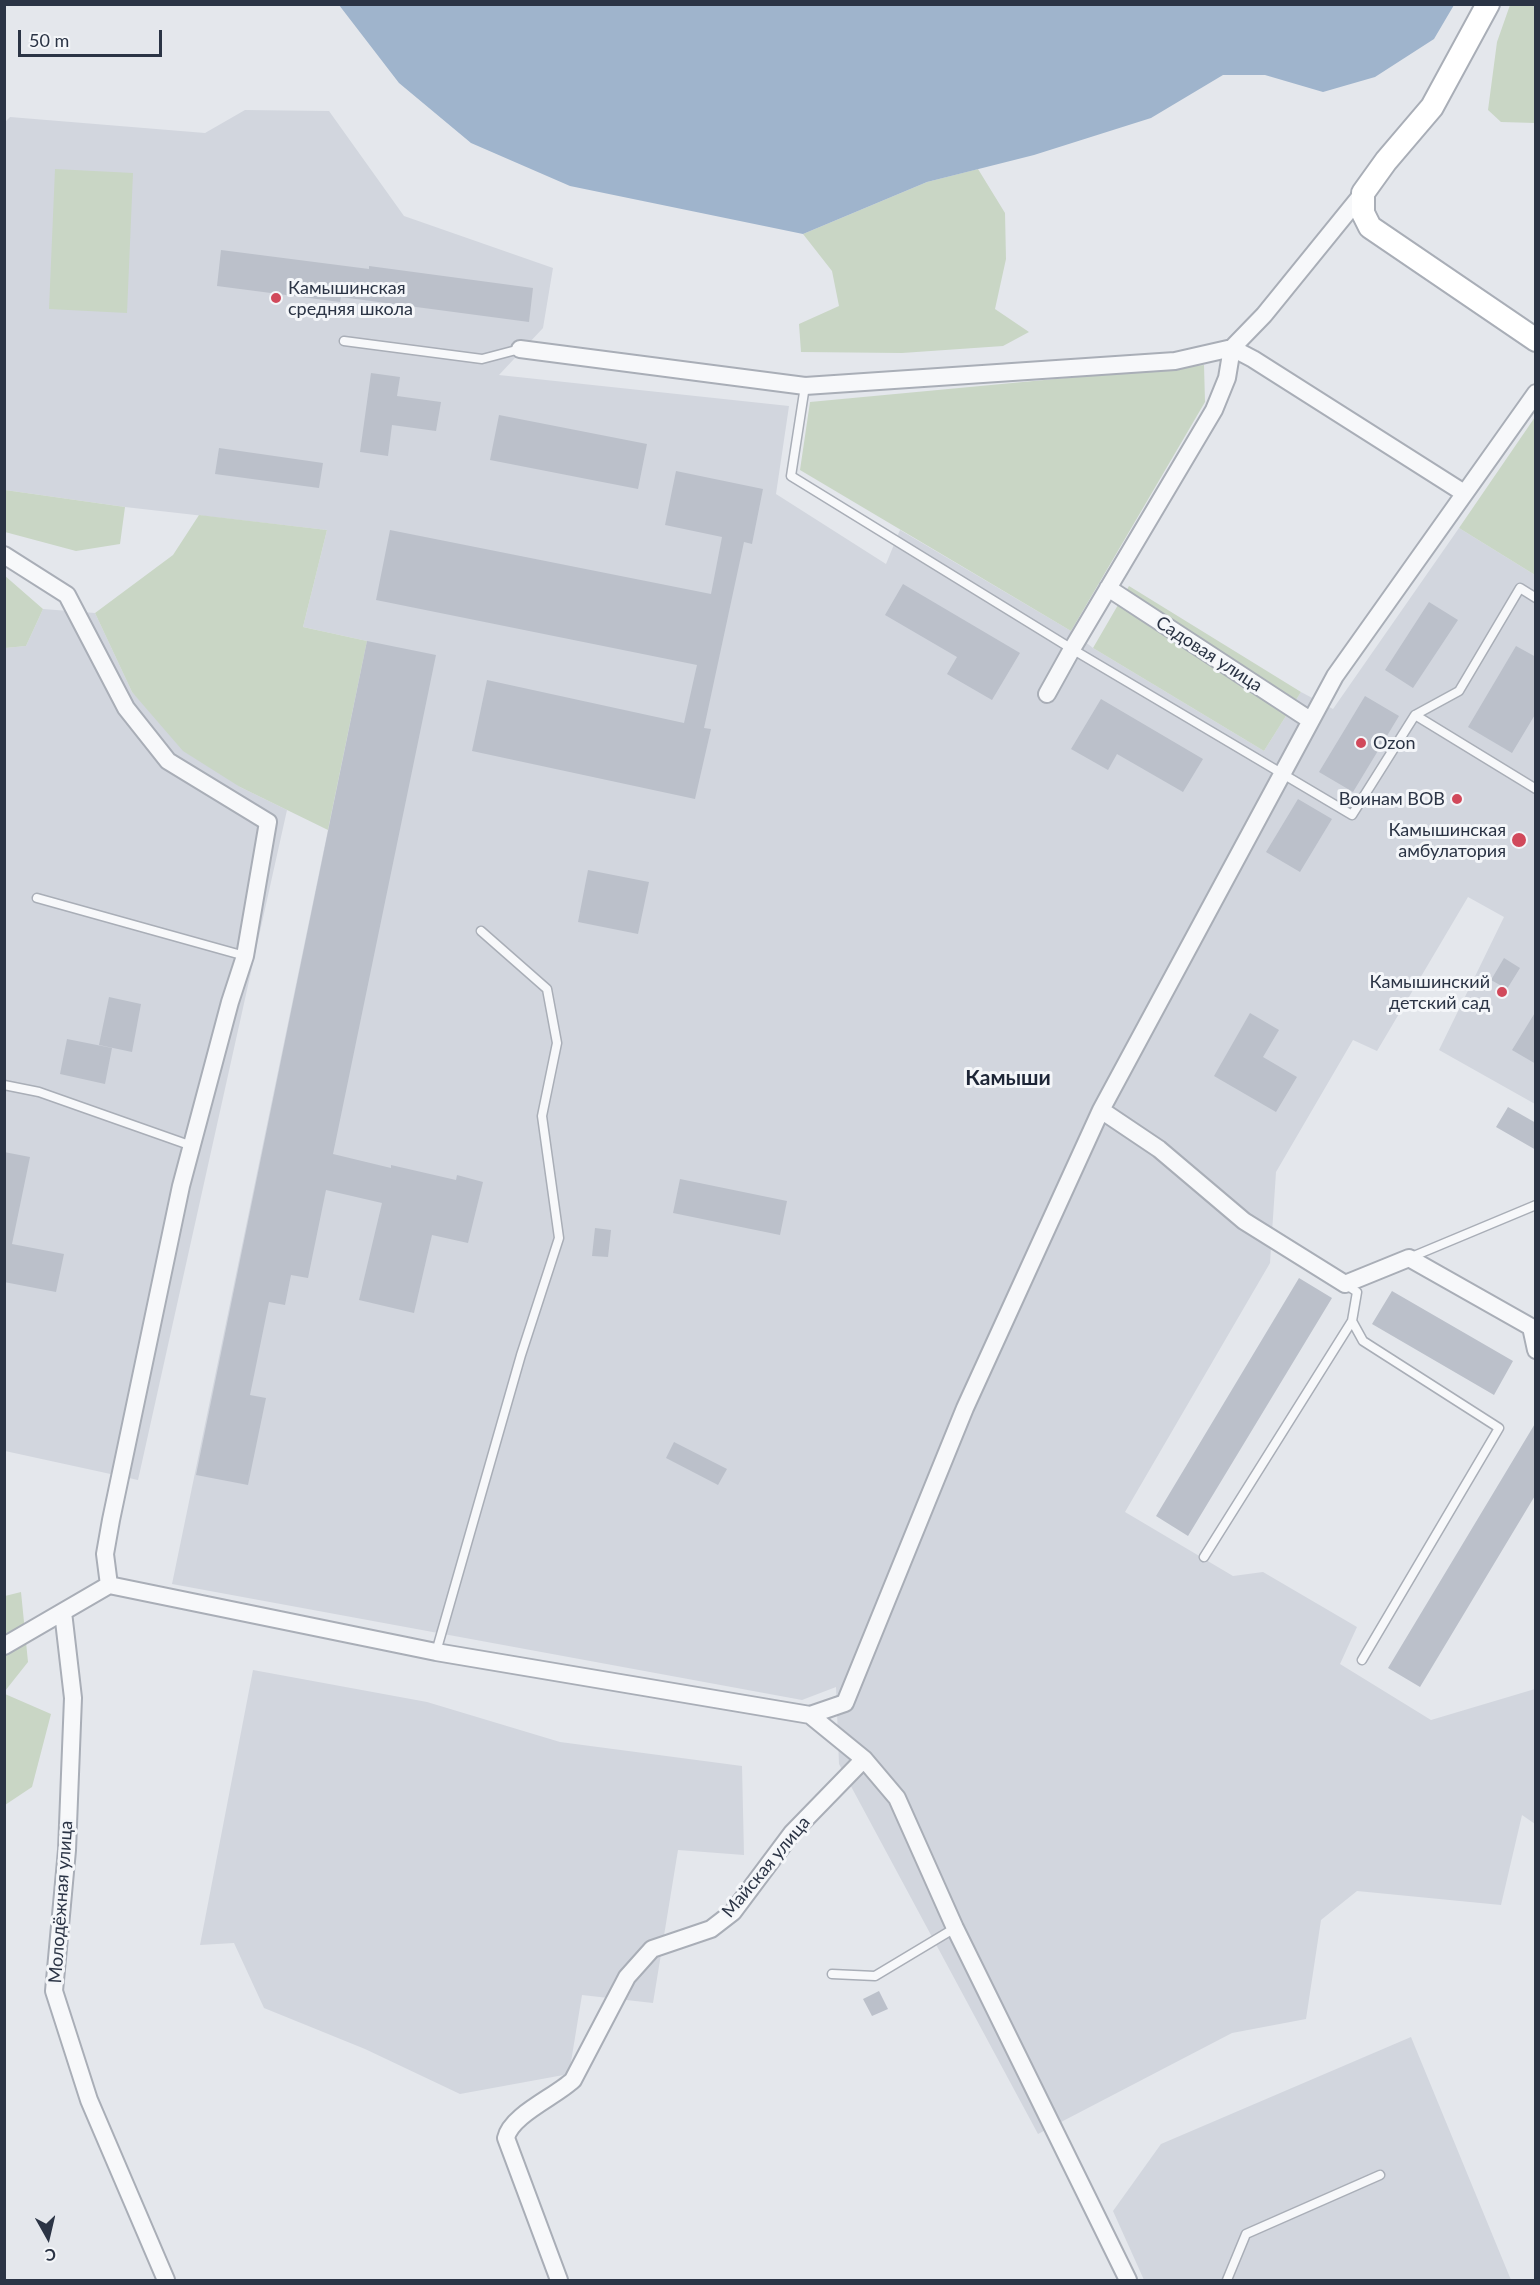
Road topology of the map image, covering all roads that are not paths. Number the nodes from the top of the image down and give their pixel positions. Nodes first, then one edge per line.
1 (1488, 4) edge
2 (1363, 193) junction
3 (1536, 340) edge
4 (345, 341) dead end
5 (1232, 348) junction
6 (520, 349) joint
7 (805, 386) junction
8 (1536, 393) edge
9 (1464, 493) junction
10 (4, 555) edge
11 (1108, 588) junction
12 (1536, 598) edge
13 (1072, 649) junction
14 (1047, 694) dead end
15 (1415, 715) junction
16 (1310, 720) junction
17 (1282, 774) junction
18 (1536, 789) edge
19 (37, 898) dead end
20 (481, 931) dead end
21 (245, 956) junction
22 (4, 1085) edge
23 (1101, 1110) junction
24 (192, 1146) junction
25 (1536, 1205) edge
26 (1409, 1258) junction
27 (1345, 1284) junction
28 (1352, 1322) junction
29 (1536, 1350) edge
30 (1204, 1557) dead end
31 (108, 1585) junction
32 (63, 1612) junction
33 (4, 1646) edge
34 (436, 1652) junction
35 (1362, 1660) dead end
36 (810, 1715) junction
37 (864, 1759) junction
38 (955, 1928) junction
39 (832, 1974) dead end
40 (1380, 2175) dead end
41 (166, 2280) edge
42 (559, 2280) edge
43 (1128, 2280) edge
44 (1227, 2280) edge

1 - 2 street
2 - 3 street
2 - 5 street
4 - 6 lane
5 - 7 street
5 - 9 street
5 - 11 street
6 - 7 street
7 - 13 lane
8 - 9 street
9 - 16 street
10 - 21 street
11 - 13 street
11 - 16 street, Садовая улица
12 - 15 lane
13 - 14 street
13 - 17 lane
15 - 17 lane
15 - 18 lane
16 - 17 street
17 - 23 street
19 - 21 lane
20 - 34 lane
21 - 24 street
22 - 24 lane
23 - 27 street
23 - 36 street
24 - 31 street
25 - 26 lane
26 - 27 street
26 - 29 street
27 - 28 lane
28 - 30 lane
28 - 35 lane
31 - 32 street
31 - 34 street
32 - 33 street
32 - 41 street, Молодёжная улица
34 - 36 street
36 - 37 street
37 - 38 street
37 - 42 street, Майская улица
38 - 39 lane
38 - 43 street
40 - 44 lane

